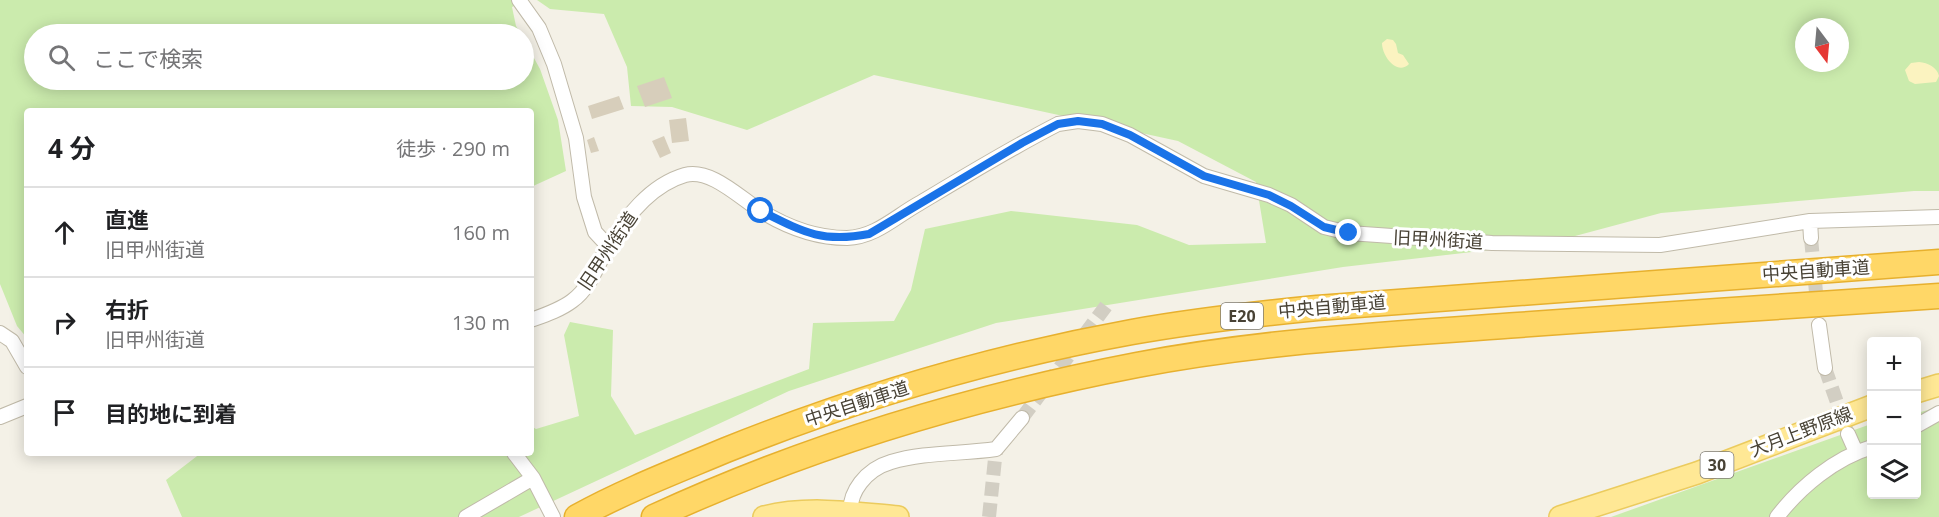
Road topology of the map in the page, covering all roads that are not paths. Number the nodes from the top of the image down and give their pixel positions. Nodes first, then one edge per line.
1 (519, 0) edge
2 (1939, 217) edge
3 (1810, 221) junction
4 (1810, 238) tunnel mouth
5 (608, 246) junction
6 (1939, 262) edge
7 (1939, 296) edge
8 (534, 319) edge
9 (1819, 325) tunnel mouth
10 (0, 333) edge
11 (24, 362) edge
12 (1825, 368) tunnel mouth
13 (1939, 385) edge
14 (1920, 391) edge
15 (24, 407) edge
16 (1867, 408) edge
17 (1939, 413) edge
18 (0, 417) edge
19 (1022, 418) tunnel mouth
20 (1921, 424) edge
21 (1848, 434) tunnel mouth
22 (1867, 449) edge
23 (1856, 452) junction
24 (516, 456) edge
25 (533, 478) junction
26 (851, 515) edge
27 (466, 517) edge
28 (553, 517) edge
29 (576, 517) edge
30 (654, 517) edge
31 (764, 517) edge
32 (898, 517) edge
33 (1560, 517) edge
34 (1777, 517) edge

1 - 5 street
2 - 3 street, 旧甲州街道
3 - 4 street
3 - 5 street, 旧甲州街道
5 - 8 street, 旧甲州街道
6 - 29 highway, 中央自動車道 / E20
7 - 30 highway, 中央自動車道 / E20
9 - 12 street
10 - 11 street
13 - 14 main road
15 - 18 street
16 - 33 main road, 大月上野原線 / 30
17 - 20 street
19 - 26 street
21 - 23 street
22 - 23 street
23 - 34 street
24 - 25 street
25 - 27 street
25 - 28 street
26 - 31 main road
26 - 32 main road

